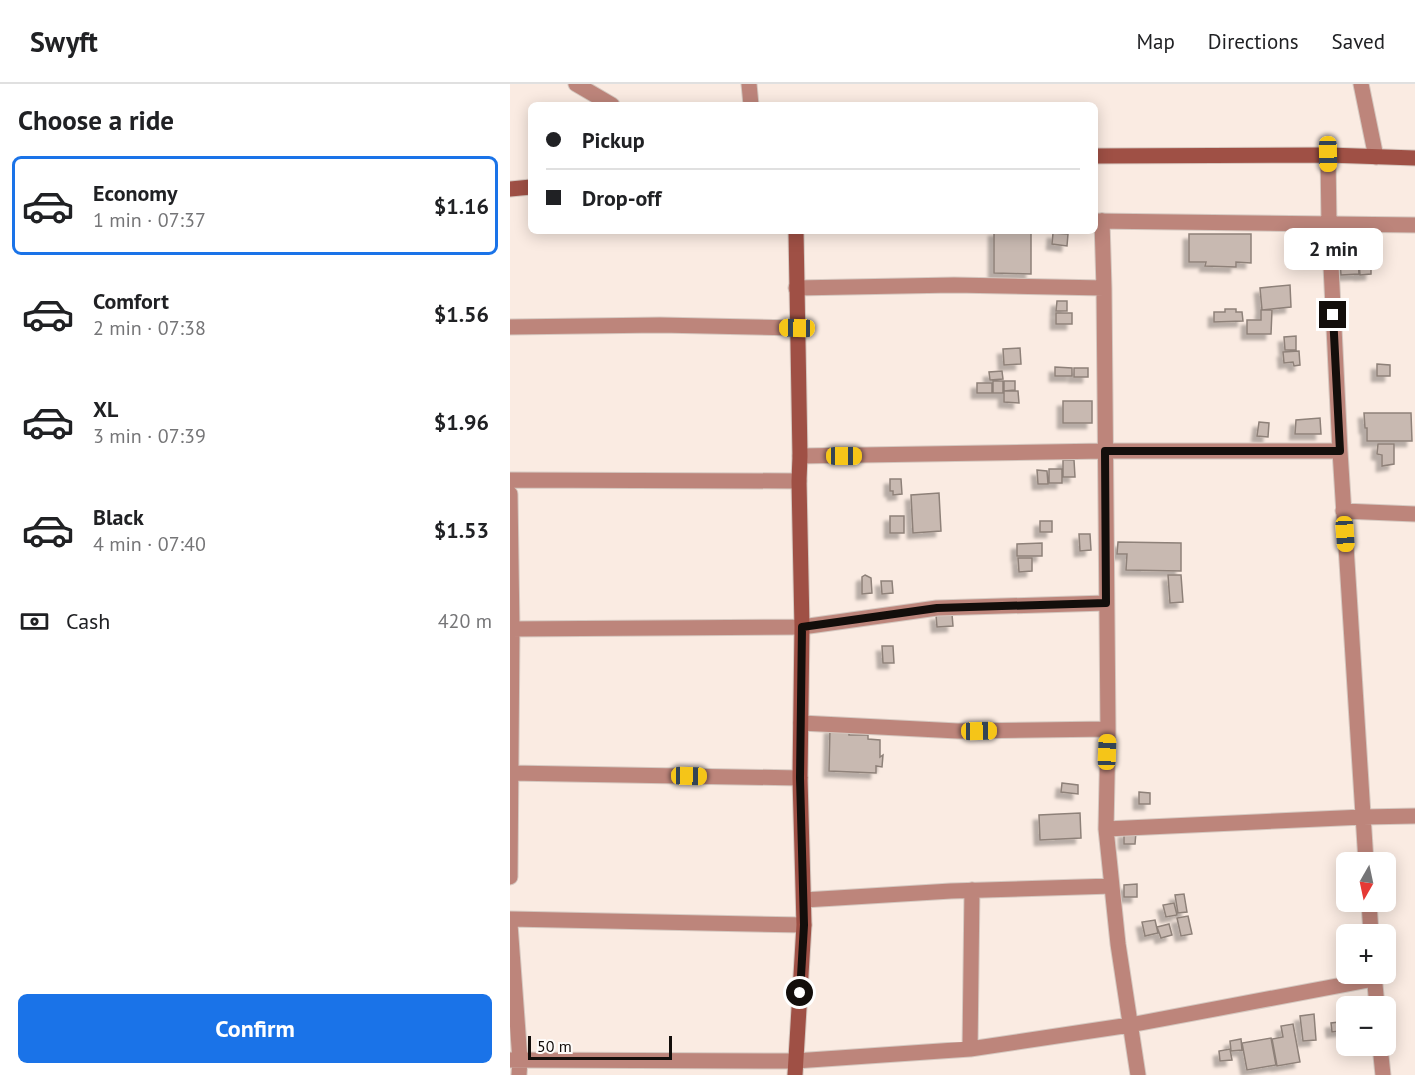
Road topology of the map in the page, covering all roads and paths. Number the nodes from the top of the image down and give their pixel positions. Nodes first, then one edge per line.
1 (576, 84) edge
2 (749, 84) edge
3 (1361, 84) edge
4 (607, 102) edge
5 (751, 102) edge
6 (1328, 154) junction
7 (1098, 156) edge
8 (1376, 157) junction
9 (1415, 158) edge
10 (528, 187) edge
11 (510, 189) edge
12 (1098, 221) edge
13 (1329, 225) junction
14 (1415, 225) edge
15 (796, 234) edge
16 (796, 288) junction
17 (1104, 288) junction
18 (510, 327) edge
19 (797, 328) junction
20 (1105, 451) junction
21 (1340, 451) junction
22 (800, 456) junction
23 (510, 480) edge
24 (799, 481) junction
25 (510, 494) edge
26 (1343, 511) junction
27 (1415, 514) edge
28 (1106, 603) junction
29 (802, 627) junction
30 (511, 629) edge
31 (801, 723) junction
32 (1108, 729) junction
33 (510, 773) edge
34 (800, 778) junction
35 (1415, 816) edge
36 (1363, 817) junction
37 (1106, 829) junction
38 (1365, 852) edge
39 (510, 877) edge
40 (1112, 886) junction
41 (972, 890) junction
42 (804, 900) junction
43 (510, 919) edge
44 (510, 924) edge
45 (804, 925) junction
46 (1336, 984) edge
47 (1130, 1025) junction
48 (970, 1049) junction
49 (1381, 1056) edge
50 (516, 1065) edge
51 (795, 1068) edge
52 (1138, 1075) edge
53 (1383, 1075) edge

1 - 4 street
2 - 5 street
3 - 8 street
6 - 7 street
6 - 8 street
6 - 13 street
8 - 9 street
10 - 11 street
12 - 13 street
12 - 17 street
13 - 14 street
13 - 21 street
15 - 16 street
16 - 17 street
16 - 19 street
17 - 20 street
18 - 19 street
19 - 22 street
20 - 21 street
20 - 22 street
20 - 28 street
21 - 26 street
22 - 24 street
23 - 24 street
24 - 29 street
25 - 30 street
26 - 27 street
26 - 36 street
28 - 29 street
28 - 32 street
29 - 30 street
29 - 31 street
30 - 33 street
31 - 32 street
31 - 34 street
32 - 37 street
33 - 34 street
33 - 39 street
34 - 42 street
35 - 36 street
36 - 37 street
36 - 38 street
37 - 40 street
40 - 41 street
40 - 47 street
41 - 42 street
41 - 48 street
42 - 45 street
43 - 45 street
44 - 50 street
45 - 51 street
46 - 47 street
47 - 48 street
47 - 52 street
48 - 51 street
49 - 53 street
50 - 51 street

